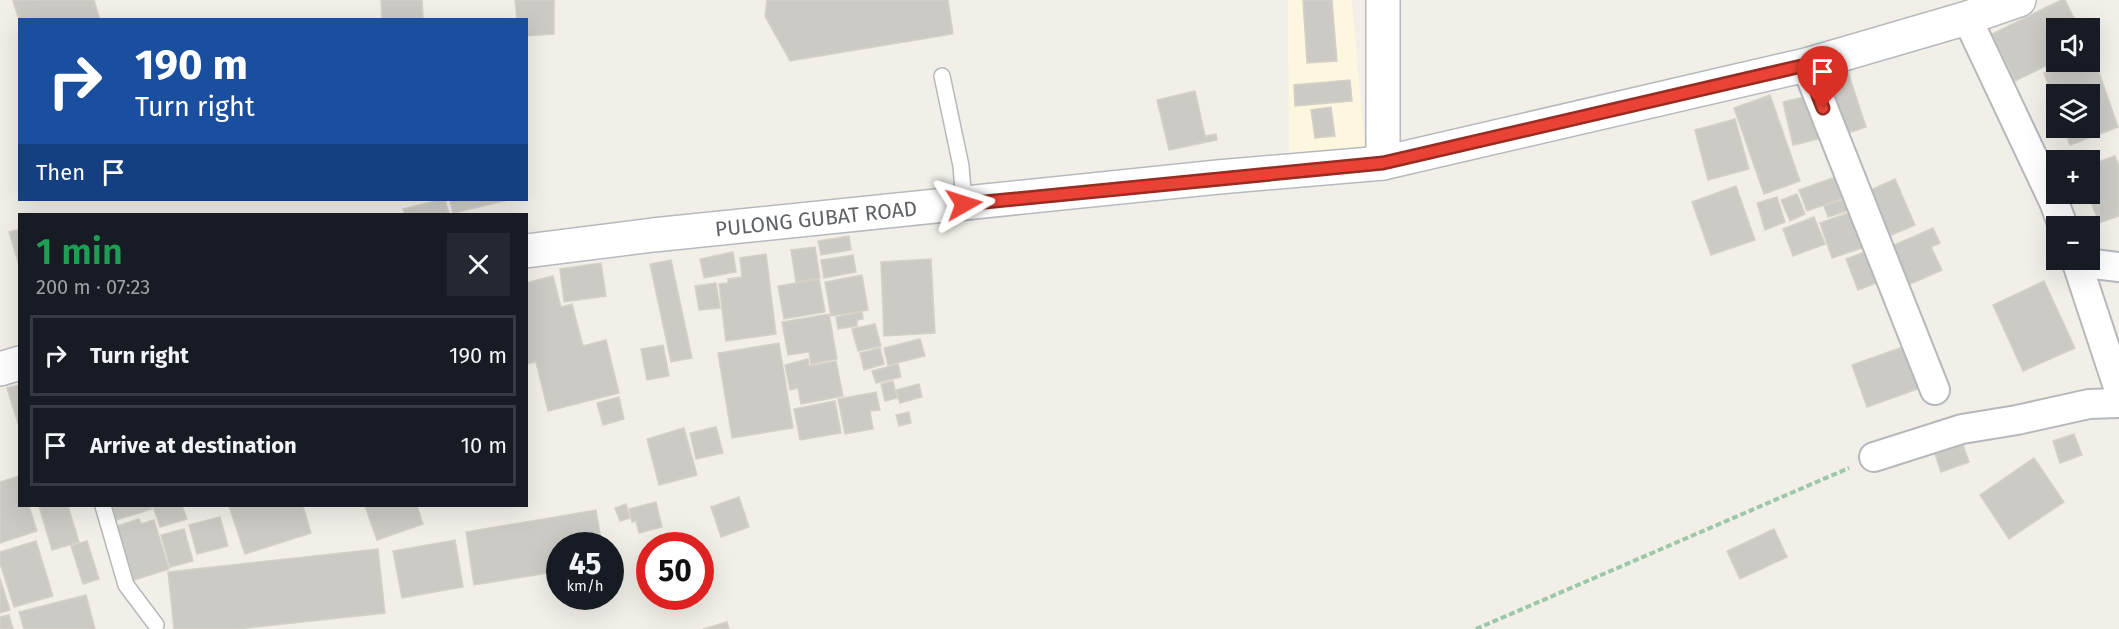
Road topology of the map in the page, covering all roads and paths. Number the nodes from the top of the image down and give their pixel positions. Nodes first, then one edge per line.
1 (1383, 0) edge
2 (2019, 0) edge
3 (1967, 18) junction
4 (1806, 65) junction
5 (942, 76) dead end
6 (1383, 163) junction
7 (964, 204) junction
8 (2059, 216) edge
9 (528, 251) edge
10 (2100, 264) edge
11 (2119, 267) edge
12 (2079, 270) edge
13 (18, 364) edge
14 (0, 369) edge
15 (1935, 390) dead end
16 (2119, 390) edge
17 (2119, 403) edge
18 (1874, 457) joint
19 (103, 507) edge
20 (156, 625) dead end
21 (1476, 629) edge

1 - 6 main road
2 - 3 main road, PULONG GUBAT ROAD
3 - 4 main road, PULONG GUBAT ROAD
3 - 8 street
4 - 6 main road, PULONG GUBAT ROAD
4 - 15 street
5 - 7 lane
6 - 7 main road, PULONG GUBAT ROAD
7 - 9 main road, PULONG GUBAT ROAD
10 - 11 street
12 - 16 street
13 - 14 main road
17 - 18 street
18 - 21 path
19 - 20 lane

